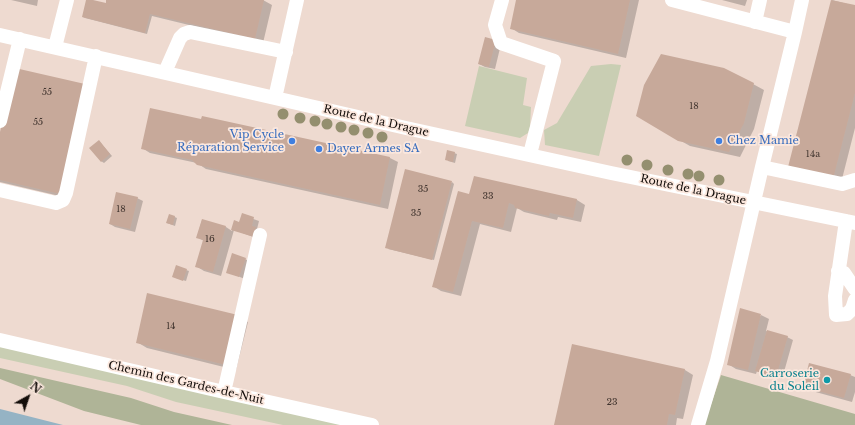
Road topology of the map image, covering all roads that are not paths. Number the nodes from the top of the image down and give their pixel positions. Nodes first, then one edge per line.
1 (67, 0) edge
2 (297, 0) edge
3 (502, 0) edge
4 (672, 0) edge
5 (760, 0) edge
6 (802, 0) edge
7 (755, 22) junction
8 (795, 32) junction
9 (0, 35) edge
10 (20, 39) junction
11 (55, 47) junction
12 (286, 52) junction
13 (96, 56) junction
14 (165, 72) junction
15 (275, 98) junction
16 (0, 121) edge
17 (530, 154) junction
18 (762, 167) junction
19 (855, 180) edge
20 (0, 190) edge
21 (754, 203) junction
22 (850, 222) edge
23 (260, 235) dead end
24 (838, 271) junction
25 (855, 289) edge
26 (855, 300) edge
27 (0, 340) edge
28 (224, 392) junction
29 (372, 425) edge
30 (698, 425) edge

1 - 11 street
2 - 12 street
3 - 17 street
4 - 7 street
5 - 7 street
6 - 8 street
7 - 8 street
8 - 18 street
9 - 10 street, Route de la Drague
10 - 11 street, Route de la Drague
10 - 16 street
11 - 13 street, Route de la Drague
12 - 14 street
12 - 15 street
13 - 14 street, Route de la Drague
13 - 20 street
14 - 15 street, Route de la Drague
15 - 17 street, Route de la Drague
17 - 21 street, Route de la Drague
18 - 19 street
18 - 21 street
21 - 22 street, Route de la Drague
21 - 30 street, Route de la Drague
22 - 24 street
23 - 28 street
24 - 25 street
24 - 26 street
27 - 28 street, Chemin des Gardes-de-Nuit
28 - 29 street, Chemin des Gardes-de-Nuit

